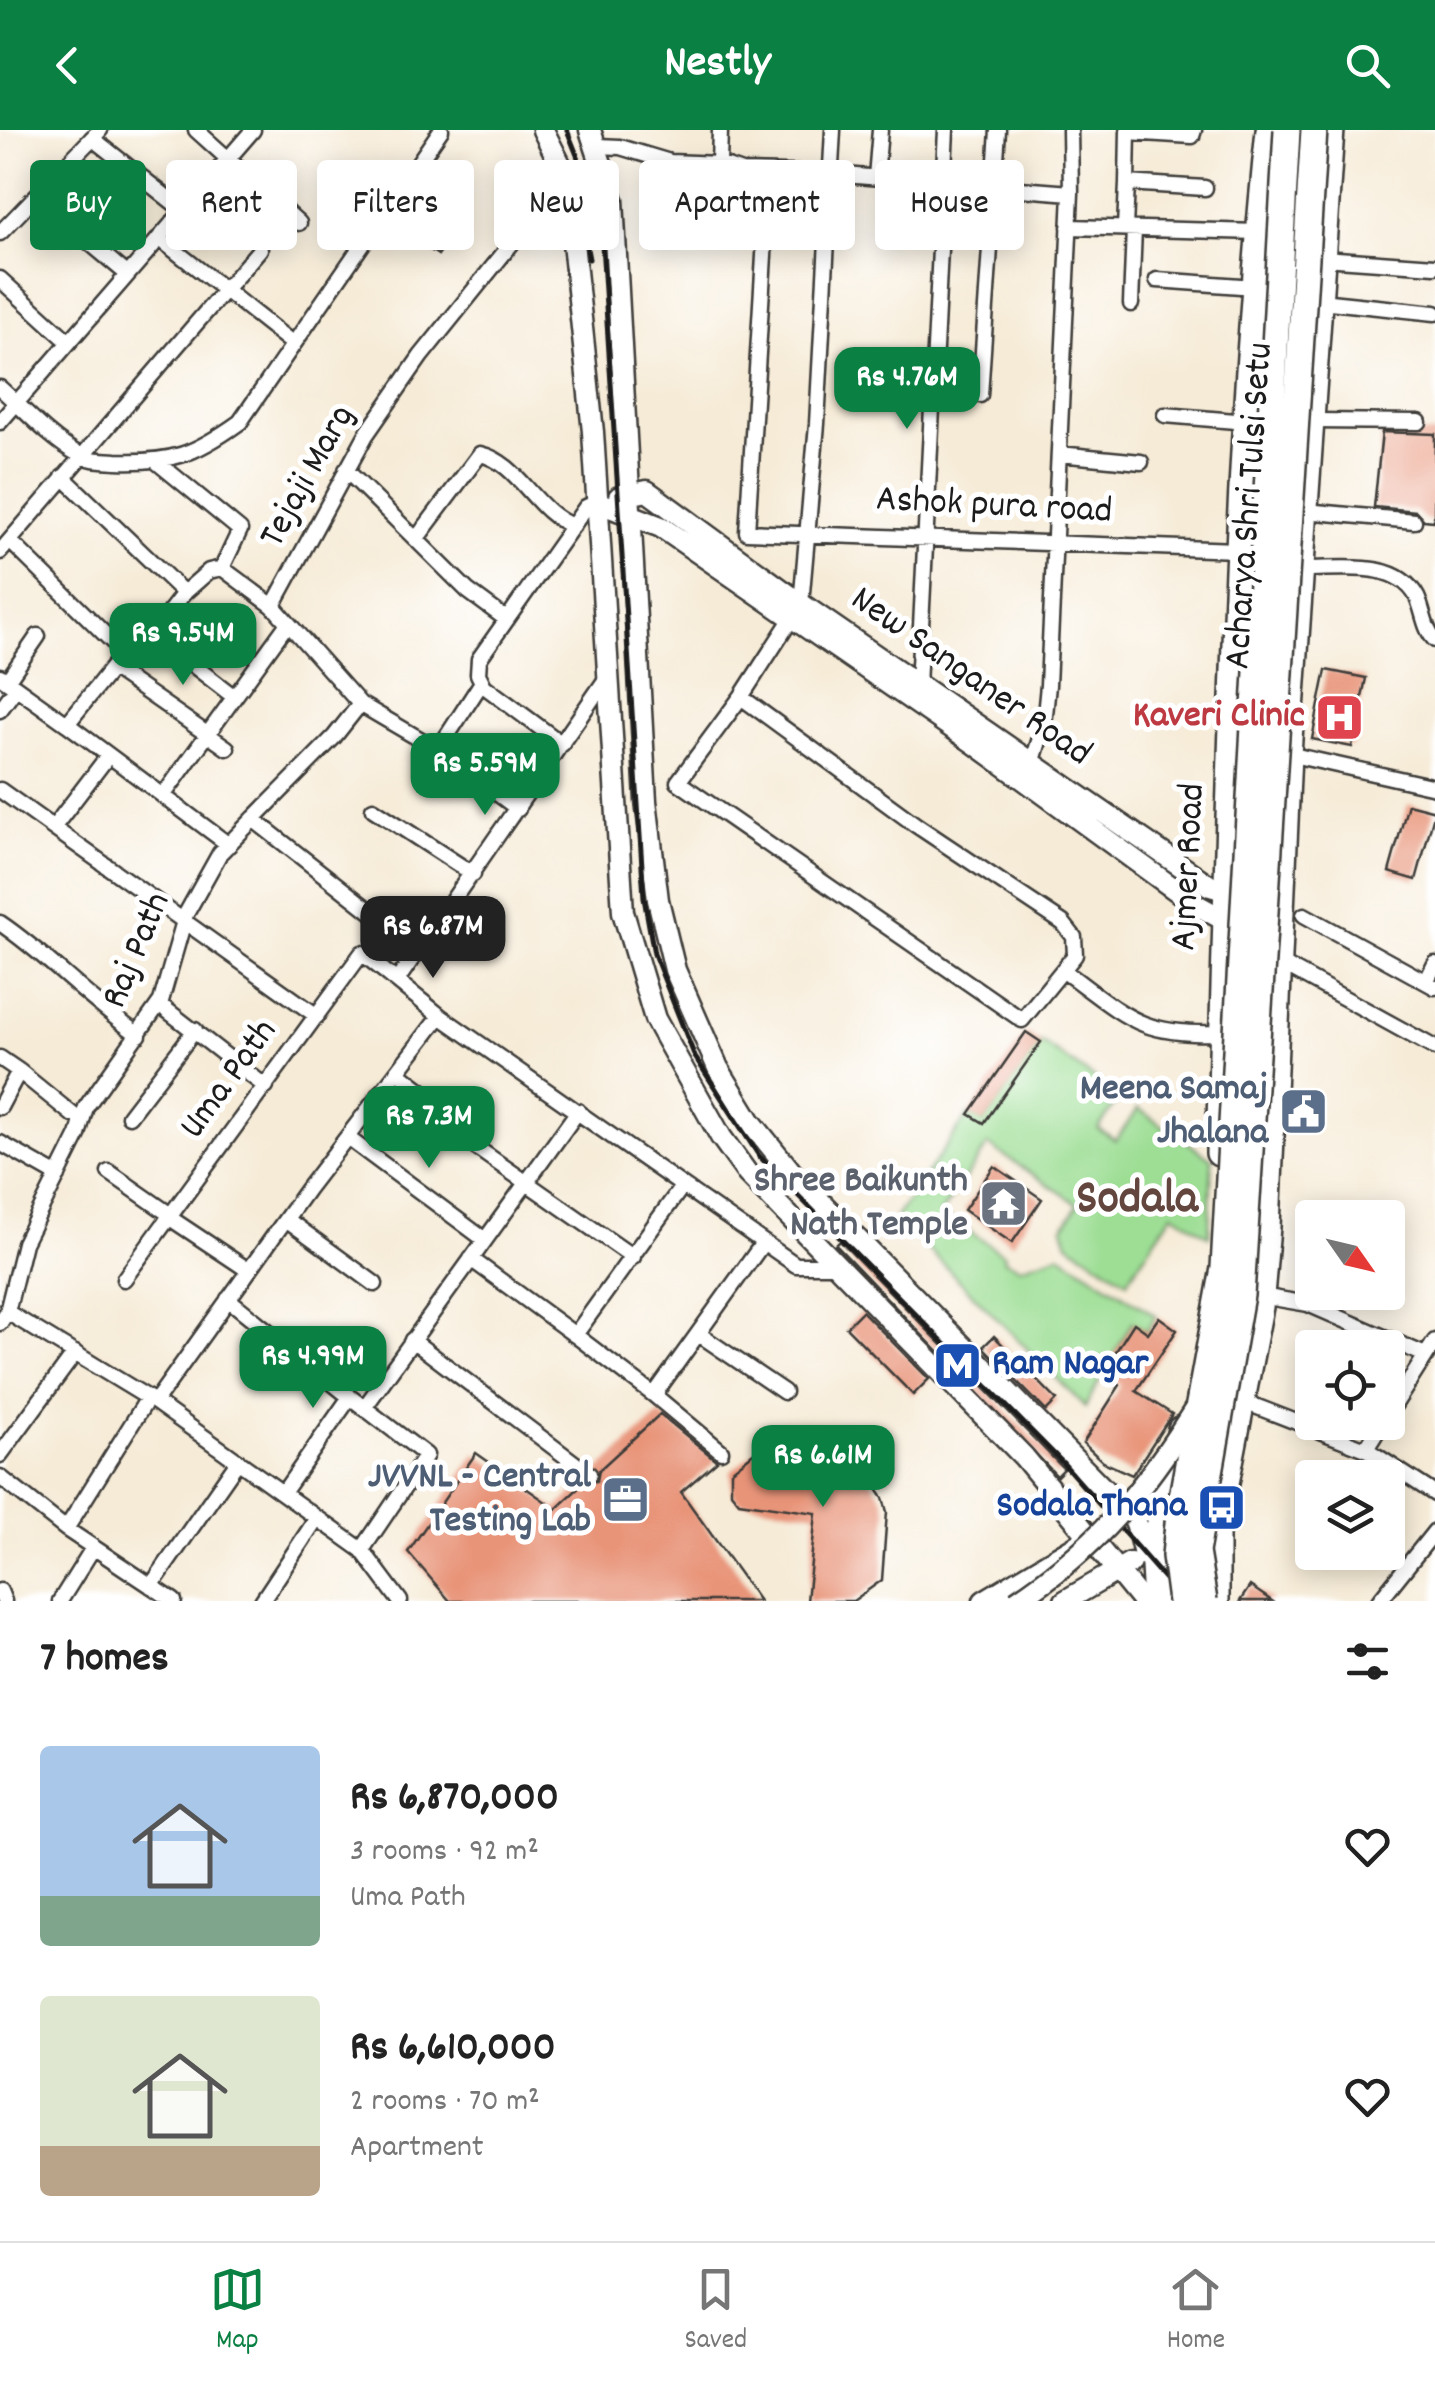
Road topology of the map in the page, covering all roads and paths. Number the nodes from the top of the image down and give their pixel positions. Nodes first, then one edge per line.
1 (196, 130) edge
2 (254, 130) edge
3 (441, 130) edge
4 (544, 130) edge
5 (720, 130) edge
6 (833, 130) edge
7 (880, 130) edge
8 (946, 130) edge
9 (998, 130) edge
10 (1070, 130) edge
11 (1194, 130) edge
12 (1270, 130) edge
13 (1286, 130) edge
14 (1314, 130) edge
15 (1331, 130) edge
16 (1128, 131) edge
17 (96, 134) edge
18 (594, 138) edge
19 (229, 158) junction
20 (71, 160) edge
21 (558, 160) edge
22 (663, 160) edge
23 (719, 160) edge
24 (832, 160) edge
25 (877, 160) edge
26 (944, 160) edge
27 (996, 160) edge
28 (1127, 182) junction
29 (1024, 188) edge
30 (1205, 188) dead end
31 (1071, 192) junction
32 (166, 195) edge
33 (30, 202) edge
34 (299, 223) dead end
35 (1069, 227) junction
36 (1130, 229) junction
37 (166, 230) edge
38 (1259, 232) junction
39 (0, 234) edge
40 (159, 238) junction
41 (98, 250) edge
42 (259, 250) edge
43 (506, 250) edge
44 (573, 250) edge
45 (764, 250) edge
46 (827, 250) edge
47 (940, 250) edge
48 (990, 250) edge
49 (1323, 258) junction
50 (1435, 266) edge
51 (126, 274) junction
52 (0, 278) edge
53 (1157, 280) dead end
54 (1255, 287) junction
55 (229, 289) junction
56 (1320, 301) junction
57 (1132, 304) dead end
58 (1435, 313) edge
59 (69, 342) junction
60 (292, 343) junction
61 (0, 388) edge
62 (980, 395) dead end
63 (16, 405) junction
64 (1166, 415) dead end
65 (1313, 421) junction
66 (0, 422) edge
67 (1246, 422) junction
68 (1419, 422) dead end
69 (1059, 454) junction
70 (82, 456) junction
71 (157, 462) junction
72 (1141, 462) dead end
73 (346, 470) junction
74 (63, 478) junction
75 (597, 502) junction
76 (632, 505) junction
77 (1305, 511) junction
78 (1414, 521) dead end
79 (573, 526) junction
80 (810, 532) junction
81 (925, 536) junction
82 (416, 538) junction
83 (1052, 541) junction
84 (5, 547) edge
85 (1237, 550) junction
86 (222, 568) junction
87 (1301, 569) junction
88 (184, 593) junction
89 (273, 606) junction
90 (797, 613) junction
91 (506, 619) junction
92 (288, 623) junction
93 (38, 636) dead end
94 (1435, 640) edge
95 (124, 653) junction
96 (180, 655) dead end
97 (112, 668) junction
98 (606, 679) junction
99 (8, 682) edge
100 (482, 682) junction
101 (918, 686) junction
102 (232, 696) junction
103 (741, 697) junction
104 (360, 704) junction
105 (0, 710) edge
106 (67, 724) junction
107 (206, 732) junction
108 (562, 744) junction
109 (228, 748) dead end
110 (438, 750) junction
111 (1288, 754) junction
112 (108, 756) junction
113 (1032, 764) junction
114 (1435, 787) edge
115 (0, 790) edge
116 (163, 796) junction
117 (518, 808) junction
118 (373, 809) dead end
119 (252, 819) junction
120 (53, 828) junction
121 (228, 844) junction
122 (473, 874) junction
123 (1226, 892) junction
124 (1280, 901) junction
125 (1304, 915) dead end
126 (379, 918) dead end
127 (184, 920) junction
128 (0, 923) edge
129 (1224, 924) junction
130 (1277, 948) junction
131 (1435, 964) edge
132 (1064, 971) junction
133 (398, 979) junction
134 (1431, 985) edge
135 (158, 1004) junction
136 (317, 1016) junction
137 (440, 1016) junction
138 (195, 1030) junction
139 (139, 1034) junction
140 (1222, 1034) junction
141 (1435, 1048) edge
142 (0, 1058) edge
143 (20, 1071) junction
144 (399, 1073) junction
145 (266, 1086) junction
146 (0, 1107) edge
147 (578, 1111) junction
148 (73, 1114) dead end
149 (130, 1116) dead end
150 (348, 1138) junction
151 (0, 1144) edge
152 (109, 1172) dead end
153 (58, 1176) junction
154 (525, 1183) junction
155 (681, 1188) junction
156 (171, 1217) junction
157 (286, 1218) junction
158 (485, 1240) junction
159 (763, 1243) junction
160 (633, 1257) junction
161 (471, 1259) junction
162 (836, 1264) junction
163 (248, 1270) junction
164 (124, 1279) dead end
165 (375, 1284) dead end
166 (1261, 1296) junction
167 (228, 1299) junction
168 (4, 1317) edge
169 (700, 1335) junction
170 (575, 1336) junction
171 (412, 1340) junction
172 (1435, 1341) edge
173 (74, 1353) junction
174 (1425, 1355) junction
175 (1405, 1387) edge
176 (784, 1392) dead end
177 (654, 1395) junction
178 (350, 1397) junction
179 (152, 1400) junction
180 (1242, 1402) junction
181 (364, 1408) junction
182 (1196, 1409) junction
183 (1372, 1440) edge
184 (1366, 1449) junction
185 (721, 1451) dead end
186 (0, 1455) edge
187 (238, 1461) junction
188 (589, 1474) dead end
189 (0, 1477) edge
190 (282, 1493) junction
191 (1435, 1494) edge
192 (1222, 1508) junction
193 (318, 1518) junction
194 (1148, 1520) junction
195 (66, 1529) junction
196 (1435, 1531) edge
197 (1216, 1534) junction
198 (1091, 1537) junction
199 (94, 1548) junction
200 (362, 1550) junction
201 (1149, 1552) junction
202 (1120, 1569) junction
203 (151, 1586) junction
204 (0, 1590) edge
205 (4, 1601) edge
206 (60, 1601) edge
207 (174, 1601) edge
208 (262, 1601) edge
209 (400, 1601) edge
210 (984, 1601) edge
211 (1016, 1601) edge
212 (1064, 1601) edge
213 (1142, 1601) edge
214 (1156, 1601) edge
215 (1181, 1601) edge
216 (1204, 1601) edge
217 (1216, 1601) edge
218 (1379, 1601) edge

1 - 19 street
2 - 19 street
3 - 60 street
4 - 21 main road
5 - 23 street
6 - 24 street
7 - 25 street
8 - 26 street
9 - 27 street
10 - 31 street
11 - 16 street
12 - 38 highway, Ajmer Road
13 - 182 highway, Acharya Shri Tulsi Setu, bridge
14 - 216 highway, Acharya Shri Tulsi Setu, bridge
15 - 49 highway
16 - 28 street
17 - 20 street
17 - 32 street
18 - 22 street
18 - 76 main road
19 - 34 street
28 - 30 street
28 - 36 street
29 - 31 street
31 - 35 street
33 - 39 street
35 - 36 street
35 - 69 street
36 - 38 street
36 - 57 street
37 - 40 street
38 - 54 highway, Ajmer Road
40 - 51 street
40 - 55 street
41 - 51 street
42 - 55 street
43 - 73 street, Tejaji Marg
44 - 75 main road
45 - 80 street, Ashok pura road
46 - 80 street
47 - 81 street
48 - 62 street
49 - 50 street
49 - 56 highway
51 - 59 street
52 - 59 street
53 - 54 street
54 - 67 highway, Ajmer Road
55 - 60 street
55 - 70 street
56 - 58 street
56 - 65 highway
59 - 63 street
60 - 71 street
61 - 63 street
63 - 66 street
63 - 70 street
64 - 67 street
65 - 68 street
65 - 77 highway
67 - 85 highway, Ajmer Road
69 - 72 street
69 - 83 street
70 - 71 street
70 - 74 street
71 - 86 street
73 - 82 street
73 - 89 street, Tejaji Marg
74 - 84 street
74 - 88 street
75 - 76 main road, New Sanganer Road
75 - 79 street
75 - 98 main road
76 - 90 main road, New Sanganer Road
76 - 194 main road
77 - 78 street
77 - 87 highway
79 - 82 street
79 - 91 street
80 - 81 street, Ashok pura road
80 - 90 street
81 - 83 street, Ashok pura road
81 - 101 street
82 - 91 street
83 - 85 street, Ashok pura road
83 - 113 street
84 - 95 street
85 - 123 highway, Ajmer Road
86 - 88 street
86 - 89 street
87 - 94 street
87 - 111 highway
88 - 95 street
89 - 92 street, Tejaji Marg
90 - 101 main road, New Sanganer Road
90 - 103 street
90 - 129 main road, New Sanganer Road
91 - 100 street
92 - 102 street
92 - 104 street, Tejaji Marg
93 - 99 street
95 - 97 street
96 - 102 street
97 - 106 street
97 - 107 street
98 - 108 street
98 - 162 main road
99 - 105 street
99 - 106 street
100 - 108 street
100 - 110 street
101 - 113 main road, New Sanganer Road
102 - 107 street
103 - 132 street
103 - 132 street
104 - 110 street, Tejaji Marg
104 - 119 street, Raj Path
106 - 112 street
107 - 109 street
107 - 116 street
108 - 117 street
110 - 117 street, Tejaji Marg
111 - 114 street
111 - 124 highway
112 - 116 street
112 - 120 street
113 - 123 main road, New Sanganer Road
115 - 120 street
116 - 121 street
117 - 122 street
118 - 122 street
119 - 121 street, Raj Path
119 - 126 street
120 - 127 street
121 - 127 street, Raj Path
122 - 133 street
123 - 124 main road, New Sanganer Road
123 - 129 highway, Ajmer Road
124 - 130 highway
125 - 134 street
127 - 135 street, Raj Path
127 - 136 street
128 - 139 street
129 - 130 main road, New Sanganer Road
129 - 140 highway, Ajmer Road
130 - 141 street
130 - 166 highway
131 - 134 street
132 - 140 street
133 - 136 street, Uma Path
133 - 137 street
135 - 138 street
135 - 139 street, Raj Path
136 - 145 street, Uma Path
137 - 144 street
137 - 147 street
138 - 145 street
138 - 149 street
139 - 153 street, Raj Path
140 - 194 highway, Ajmer Road
142 - 143 street
143 - 146 street
143 - 148 street
144 - 150 street
144 - 154 street
145 - 156 street, Uma Path
147 - 154 street
147 - 155 street
150 - 157 street
150 - 158 street
151 - 153 street
152 - 156 street
153 - 168 street, Raj Path
154 - 158 street
154 - 160 street
155 - 159 street
155 - 160 street
156 - 163 street
156 - 164 street, Uma Path
157 - 163 street
157 - 165 street
158 - 161 street
159 - 162 street
159 - 169 street
160 - 170 street
161 - 170 street
161 - 171 street
162 - 198 main road
163 - 167 street
166 - 174 street
166 - 180 highway
167 - 178 street
167 - 179 street
168 - 173 street
169 - 176 street
169 - 177 street
170 - 177 street
171 - 181 street
171 - 188 street
172 - 174 street
173 - 179 street
173 - 186 street
174 - 175 street
177 - 185 street
178 - 181 street
178 - 190 street
179 - 187 street
179 - 195 street
180 - 184 street
180 - 192 highway
181 - 200 street
182 - 211 main road, bridge
182 - 215 highway, Acharya Shri Tulsi Setu, bridge
183 - 184 street
184 - 191 street
187 - 190 street
187 - 203 street
189 - 195 street
190 - 193 street
192 - 194 main road
192 - 197 highway
193 - 200 street
193 - 208 street
194 - 198 main road
194 - 201 highway, Ajmer Road
195 - 199 street
196 - 218 street
197 - 201 main road
197 - 217 highway
198 - 202 main road
198 - 210 main road
199 - 203 street
199 - 206 street
200 - 209 street
201 - 202 main road
201 - 214 highway, Ajmer Road
202 - 212 main road
202 - 213 main road
203 - 207 street
204 - 205 street

